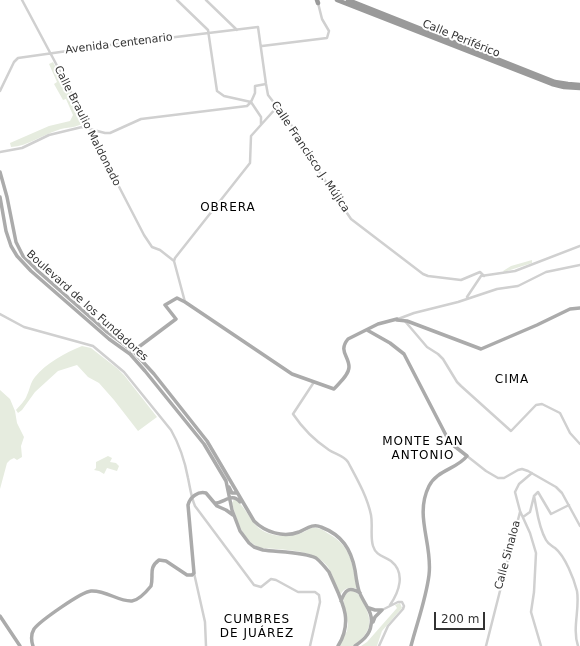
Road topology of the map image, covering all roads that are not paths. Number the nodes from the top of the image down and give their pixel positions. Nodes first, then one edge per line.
1 (22, 0) edge
2 (177, 0) edge
3 (206, 0) edge
4 (337, 0) edge
5 (318, 1) edge
6 (347, 2) edge
7 (258, 27) joint
8 (237, 31) junction
9 (209, 33) junction
10 (262, 46) junction
11 (50, 53) junction
12 (266, 84) junction
13 (580, 85) edge
14 (580, 88) edge
15 (0, 91) edge
16 (251, 102) junction
17 (277, 107) junction
18 (268, 116) junction
19 (261, 117) junction
20 (86, 120) junction
21 (261, 125) junction
22 (82, 127) junction
23 (91, 129) junction
24 (0, 152) edge
25 (0, 172) edge
26 (0, 197) edge
27 (580, 246) edge
28 (174, 261) junction
29 (580, 265) edge
30 (484, 276) junction
31 (465, 299) junction
32 (185, 302) junction
33 (580, 308) edge
34 (0, 314) edge
35 (395, 320) junction
36 (404, 320) junction
37 (367, 330) junction
38 (131, 352) junction
39 (314, 382) junction
40 (189, 424) junction
41 (197, 427) junction
42 (580, 444) edge
43 (460, 451) junction
44 (467, 456) junction
45 (458, 463) junction
46 (532, 473) junction
47 (226, 481) junction
48 (237, 493) junction
49 (534, 496) junction
50 (192, 498) junction
51 (229, 498) junction
52 (215, 503) junction
53 (569, 505) junction
54 (246, 509) junction
55 (520, 511) junction
56 (233, 516) junction
57 (523, 517) junction
58 (580, 526) edge
59 (194, 572) junction
60 (360, 592) junction
61 (341, 601) junction
62 (390, 605) junction
63 (368, 608) junction
64 (382, 610) junction
65 (0, 616) edge
66 (372, 625) junction
67 (577, 644) edge
68 (20, 646) edge
69 (33, 646) edge
70 (206, 646) edge
71 (310, 646) edge
72 (338, 646) edge
73 (355, 646) edge
74 (379, 646) edge
75 (411, 646) edge
76 (486, 646) edge
77 (541, 646) edge

1 - 11 street, Calle Braulio Maldonado
2 - 9 street
3 - 8 street
4 - 6 highway, Calle Periférico
5 - 10 street
6 - 13 highway, Calle Periférico
6 - 14 highway, Calle Periférico
7 - 8 street, Avenida Centenario
7 - 10 street, Calle Francisco J. Mújica
8 - 9 street, Avenida Centenario
9 - 11 street, Avenida Centenario
9 - 16 street
10 - 12 street, Calle Francisco J. Mújica
11 - 15 street, Avenida Centenario
11 - 20 street, Calle Braulio Maldonado
12 - 16 street
12 - 17 street, Calle Francisco J. Mújica
16 - 19 street
16 - 23 street
17 - 18 street
17 - 30 street, Calle Francisco J. Mújica
18 - 19 street
18 - 21 street
19 - 21 street
20 - 22 street
20 - 23 street, Calle Braulio Maldonado
21 - 28 street
22 - 23 street
22 - 24 street
23 - 28 street, Calle Braulio Maldonado
25 - 38 main road, Boulevard de los Fundadores
26 - 38 main road, Boulevard de los Fundadores
27 - 30 street
28 - 32 street
29 - 31 street
30 - 31 street
31 - 35 street
32 - 38 main road
32 - 39 main road
33 - 36 main road
34 - 50 street
35 - 36 main road
35 - 37 main road
36 - 42 street
37 - 39 main road
37 - 43 main road
38 - 40 main road, Boulevard de los Fundadores
38 - 41 main road, Boulevard de los Fundadores
39 - 62 street
40 - 41 main road
40 - 47 main road, Boulevard de los Fundadores
41 - 48 main road, Boulevard de los Fundadores
43 - 44 main road
43 - 45 main road
44 - 45 main road
44 - 46 street
45 - 75 main road
46 - 53 street
46 - 55 street
47 - 48 main road
47 - 51 main road, Boulevard de los Fundadores
48 - 54 main road, Boulevard de los Fundadores
49 - 53 street
49 - 57 street
49 - 67 street
50 - 52 main road
50 - 59 main road
50 - 71 street
51 - 52 main road
51 - 54 main road
51 - 56 main road, Boulevard de los Fundadores
52 - 56 main road
53 - 58 street
54 - 60 main road, Boulevard de los Fundadores
55 - 57 street
55 - 76 street, Calle Sinaloa
56 - 61 main road, Boulevard de los Fundadores
57 - 77 street
59 - 69 main road
59 - 70 street
60 - 61 main road
60 - 63 main road, Boulevard de los Fundadores
61 - 72 main road, Boulevard de los Fundadores
62 - 64 street
62 - 74 street
63 - 64 main road
63 - 66 main road, Boulevard de los Fundadores
64 - 66 main road
65 - 68 main road
66 - 73 main road

